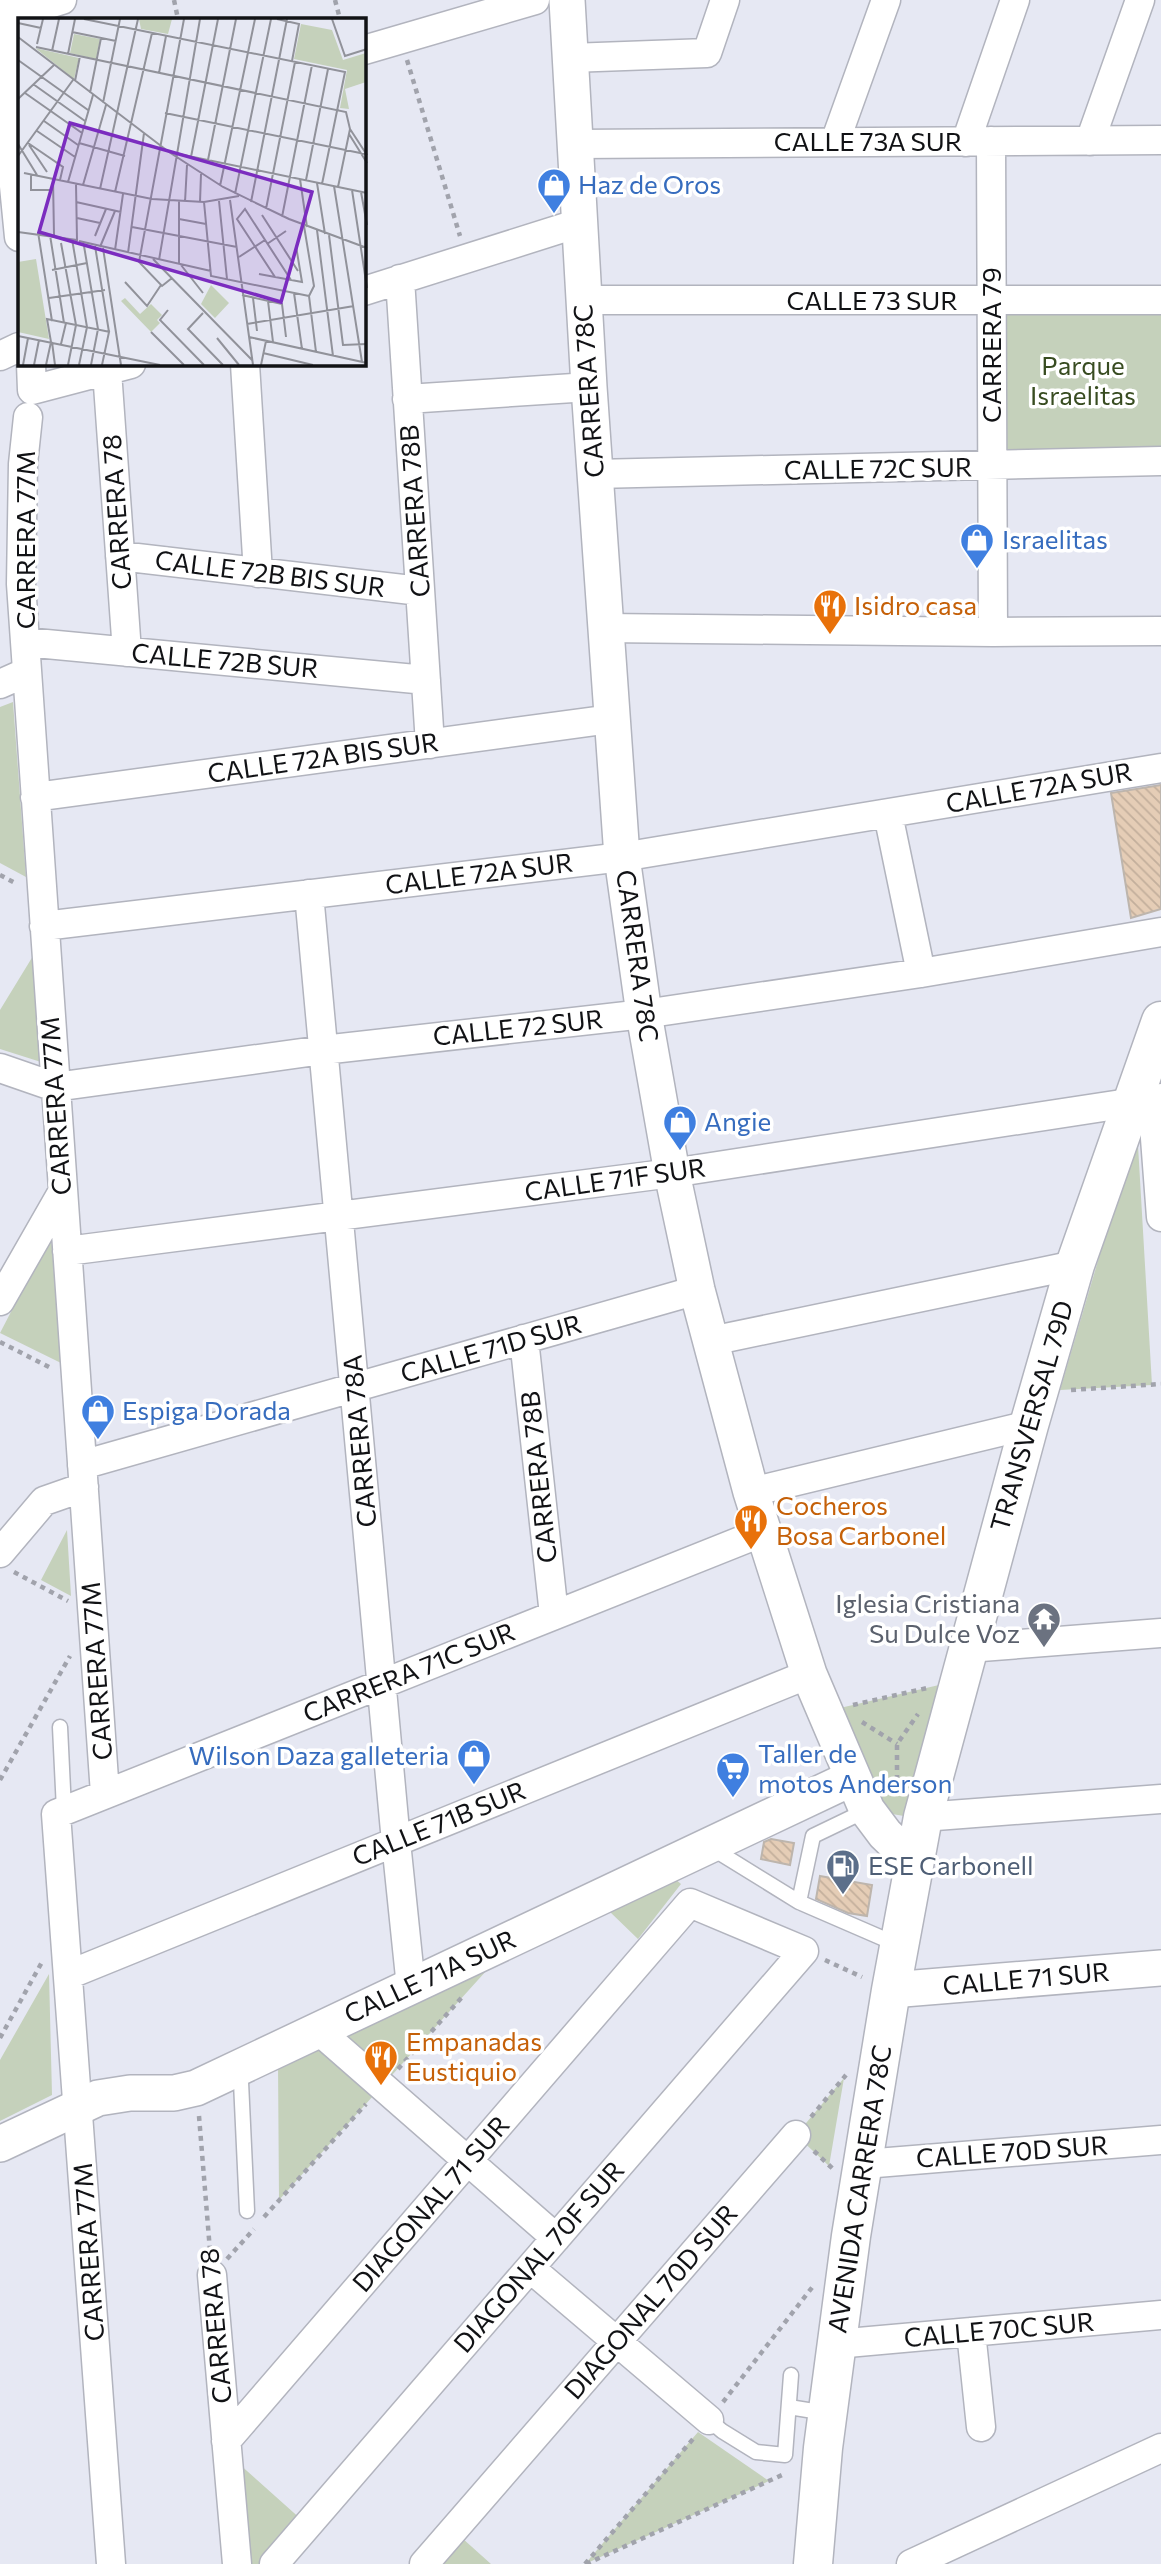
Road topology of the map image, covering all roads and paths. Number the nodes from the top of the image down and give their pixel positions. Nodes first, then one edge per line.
1 (62, 0) edge
2 (174, 0) edge
3 (335, 0) edge
4 (535, 0) edge
5 (567, 0) edge
6 (725, 0) edge
7 (886, 0) edge
8 (1015, 0) edge
9 (1140, 0) edge
10 (4, 9) edge
11 (448, 12) edge
12 (178, 18) edge
13 (340, 18) edge
14 (401, 39) junction
15 (366, 49) edge
16 (570, 58) junction
17 (4, 116) edge
18 (1161, 140) edge
19 (978, 141) junction
20 (1090, 141) junction
21 (835, 142) junction
22 (575, 144) junction
23 (15, 151) edge
24 (18, 216) edge
25 (579, 223) junction
26 (467, 258) junction
27 (400, 279) junction
28 (366, 290) edge
29 (583, 300) junction
30 (1161, 300) edge
31 (992, 301) junction
32 (18, 347) edge
33 (0, 356) edge
34 (244, 366) edge
35 (119, 368) edge
36 (32, 377) edge
37 (589, 387) junction
38 (407, 399) junction
39 (28, 418) joint
40 (1161, 461) edge
41 (992, 467) junction
42 (595, 474) junction
43 (120, 556) junction
44 (258, 573) junction
45 (11, 589) edge
46 (420, 591) junction
47 (605, 628) junction
48 (1161, 631) edge
49 (993, 632) junction
50 (25, 642) junction
51 (127, 652) junction
52 (27, 672) junction
53 (426, 680) junction
54 (0, 684) edge
55 (611, 719) junction
56 (430, 744) junction
57 (1161, 768) edge
58 (35, 797) junction
59 (888, 814) junction
60 (622, 857) junction
61 (309, 894) junction
62 (44, 926) junction
63 (1161, 932) edge
64 (921, 973) junction
65 (644, 1014) junction
66 (1161, 1021) edge
67 (323, 1050) junction
68 (0, 1068) edge
69 (55, 1087) junction
70 (1148, 1099) edge
71 (672, 1173) junction
72 (63, 1191) junction
73 (339, 1216) junction
74 (1161, 1217) edge
75 (67, 1251) junction
76 (1076, 1265) junction
77 (697, 1290) junction
78 (0, 1301) edge
79 (524, 1339) junction
80 (711, 1341) junction
81 (0, 1342) edge
82 (76, 1381) junction
83 (1161, 1384) edge
84 (355, 1387) junction
85 (1060, 1390) dead end
86 (1029, 1425) junction
87 (83, 1476) junction
88 (751, 1492) junction
89 (763, 1532) junction
90 (6, 1562) edge
91 (93, 1615) junction
92 (554, 1615) junction
93 (1161, 1633) edge
94 (968, 1648) junction
95 (809, 1674) junction
96 (382, 1684) junction
97 (939, 1685) dead end
98 (832, 1710) junction
99 (60, 1727) dead end
100 (897, 1744) dead end
101 (852, 1778) junction
102 (0, 1780) edge
103 (105, 1794) junction
104 (1161, 1799) edge
105 (867, 1810) junction
106 (60, 1812) junction
107 (923, 1817) junction
108 (396, 1842) junction
109 (708, 1846) junction
110 (914, 1862) junction
111 (799, 1902) junction
112 (64, 1921) junction
113 (900, 1946) junction
114 (804, 1951) junction
115 (1161, 1968) edge
116 (68, 1975) junction
117 (411, 1987) junction
118 (891, 1990) junction
119 (318, 2030) junction
120 (0, 2038) edge
121 (237, 2068) junction
122 (852, 2068) dead end
123 (196, 2088) junction
124 (79, 2106) junction
125 (796, 2134) junction
126 (1161, 2140) edge
127 (0, 2144) edge
128 (468, 2161) junction
129 (850, 2168) junction
130 (247, 2211) dead end
131 (556, 2238) junction
132 (530, 2268) junction
133 (212, 2275) joint
134 (1161, 2315) edge
135 (971, 2332) junction
136 (617, 2342) junction
137 (836, 2344) junction
138 (791, 2375) dead end
139 (789, 2407) junction
140 (828, 2413) junction
141 (709, 2420) joint
142 (981, 2427) dead end
143 (226, 2441) junction
144 (1161, 2448) edge
145 (792, 2471) dead end
146 (111, 2564) edge
147 (237, 2564) edge
148 (274, 2564) edge
149 (424, 2564) edge
150 (586, 2564) edge
151 (813, 2564) edge
152 (911, 2564) edge

1 - 10 street
2 - 12 path
3 - 13 path
4 - 11 street
5 - 16 street, CARRERA 78C
6 - 16 street
7 - 21 street
8 - 19 street, CARRERA 79
9 - 20 street
10 - 17 street
11 - 14 street
14 - 15 street
14 - 26 path
16 - 22 street, CARRERA 78C
17 - 23 street
18 - 20 street, CALLE 73A SUR
19 - 20 street, CALLE 73A SUR
19 - 21 street, CALLE 73A SUR
19 - 31 street, CARRERA 79
21 - 22 street, CALLE 73A SUR
22 - 25 street, CARRERA 78C
23 - 24 street
25 - 26 street
25 - 29 street, CARRERA 78C
26 - 27 street
27 - 28 street
27 - 38 street, CARRERA 78B
29 - 31 street, CALLE 73 SUR
29 - 37 street, CARRERA 78C
30 - 31 street, CALLE 73 SUR
31 - 41 street, CARRERA 79
32 - 33 street
34 - 44 street
35 - 36 street
35 - 43 street, CARRERA 78
36 - 39 lane
37 - 38 street
37 - 42 street, CARRERA 78C
38 - 46 street, CARRERA 78B
39 - 45 street, CARRERA 77M
40 - 41 street, CALLE 72C SUR
41 - 42 street, CALLE 72C SUR
41 - 49 street, CARRERA 79
42 - 47 street, CARRERA 78C
43 - 44 street, CALLE 72B BIS SUR
43 - 51 street, CARRERA 78
44 - 46 street, CALLE 72B BIS SUR
45 - 50 street, CARRERA 77M
46 - 53 street, CARRERA 78B
47 - 49 street
47 - 55 street, CARRERA 78C
48 - 49 street
50 - 51 street, CALLE 72B SUR
50 - 52 street, CARRERA 77M
51 - 53 street, CALLE 72B SUR
52 - 54 street
52 - 58 street, CARRERA 77M
53 - 56 street, CARRERA 78B
55 - 56 street, CALLE 72A BIS SUR
55 - 60 street, CARRERA 78C
56 - 58 street, CALLE 72A BIS SUR
57 - 59 street, CALLE 72A SUR
58 - 62 street, CARRERA 77M
59 - 60 street, CALLE 72A SUR
59 - 64 street
60 - 61 street, CALLE 72A SUR
60 - 65 street, CARRERA 78C
61 - 62 street, CALLE 72A SUR
61 - 67 street, CARRERA 78A
62 - 69 street, CARRERA 77M
63 - 64 street, CALLE 72 SUR
64 - 65 street, CALLE 72 SUR
65 - 67 street, CALLE 72 SUR
65 - 71 street, CARRERA 78C
66 - 70 main road, TRANSVERSAL 79D
67 - 69 street, CALLE 72 SUR
67 - 73 street, CARRERA 78A
68 - 69 street, CALLE 72 SUR
69 - 72 street, CARRERA 77M
70 - 71 street, CALLE 71F SUR
70 - 74 street
70 - 76 main road, TRANSVERSAL 79D
71 - 73 street, CALLE 71F SUR
71 - 77 street, CARRERA 78C
72 - 75 street, CARRERA 77M
72 - 78 street
73 - 75 street, CALLE 71F SUR
73 - 84 street, CARRERA 78A
75 - 82 street, CARRERA 77M
76 - 80 street
76 - 86 main road, TRANSVERSAL 79D
77 - 79 street, CALLE 71D SUR
77 - 80 street, CARRERA 78C
79 - 84 street, CALLE 71D SUR
79 - 92 street, CARRERA 78B
80 - 88 street, CARRERA 78C
81 - 82 path
82 - 87 street, CARRERA 77M
83 - 85 path
84 - 87 street, CALLE 71D SUR
84 - 96 street, CARRERA 78A
86 - 88 street
86 - 94 main road, TRANSVERSAL 79D
87 - 90 street, CALLE 71D SUR
87 - 91 street, CARRERA 77M
88 - 89 street, CARRERA 78C
89 - 92 street, CARRERA 71C SUR
89 - 95 street, CARRERA 78C
90 - 91 path
91 - 102 path
91 - 103 street, CARRERA 77M
92 - 96 street, CARRERA 71C SUR
93 - 94 street
94 - 107 main road, TRANSVERSAL 79D
95 - 98 street, CARRERA 78C
95 - 108 street, CALLE 71B SUR
96 - 103 street, CARRERA 71C SUR
96 - 108 street, CARRERA 78A
97 - 98 path
98 - 100 path
98 - 101 street, CARRERA 78C
99 - 106 lane
101 - 105 street, CARRERA 78C
101 - 109 street, CALLE 71A SUR
103 - 106 street, CARRERA 71C SUR
104 - 107 street
105 - 110 street, CARRERA 78C
105 - 111 lane
106 - 112 street, CARRERA 77M
107 - 110 main road, AVENIDA CARRERA 78C
108 - 116 street, CALLE 71B SUR
108 - 117 street, CARRERA 78A
109 - 111 lane
109 - 117 street, CALLE 71A SUR
110 - 113 main road, AVENIDA CARRERA 78C
111 - 113 lane
112 - 116 street, CARRERA 77M
112 - 120 path
113 - 118 main road, AVENIDA CARRERA 78C
114 - 118 path
114 - 128 street, DIAGONAL 71 SUR
114 - 131 street, DIAGONAL 70F SUR
115 - 118 street, CALLE 71 SUR
116 - 124 street, CARRERA 77M
117 - 119 street, CALLE 71A SUR
118 - 129 main road, AVENIDA CARRERA 78C
119 - 121 street, CALLE 71A SUR
119 - 128 street
121 - 123 street, CALLE 71A SUR
121 - 130 lane
122 - 125 path
123 - 124 street, CALLE 71A SUR
123 - 133 path, CARRERA 78
124 - 127 street, CALLE 71A SUR
124 - 146 street, CARRERA 77M
125 - 129 path
125 - 136 street, DIAGONAL 70D SUR
126 - 129 street, CALLE 70D SUR
128 - 131 street
128 - 143 street, DIAGONAL 71 SUR
129 - 137 main road, AVENIDA CARRERA 78C
131 - 132 street, DIAGONAL 70F SUR
132 - 136 street
132 - 148 street, DIAGONAL 70F SUR
133 - 143 street, CARRERA 78
134 - 135 street, CALLE 70C SUR
135 - 137 street, CALLE 70C SUR
135 - 142 street
136 - 141 street
136 - 149 street, DIAGONAL 70D SUR
137 - 140 main road, AVENIDA CARRERA 78C
138 - 139 lane
139 - 140 lane
139 - 141 lane
140 - 151 main road, AVENIDA CARRERA 78C
143 - 147 street, CARRERA 78
144 - 152 street
145 - 150 path

